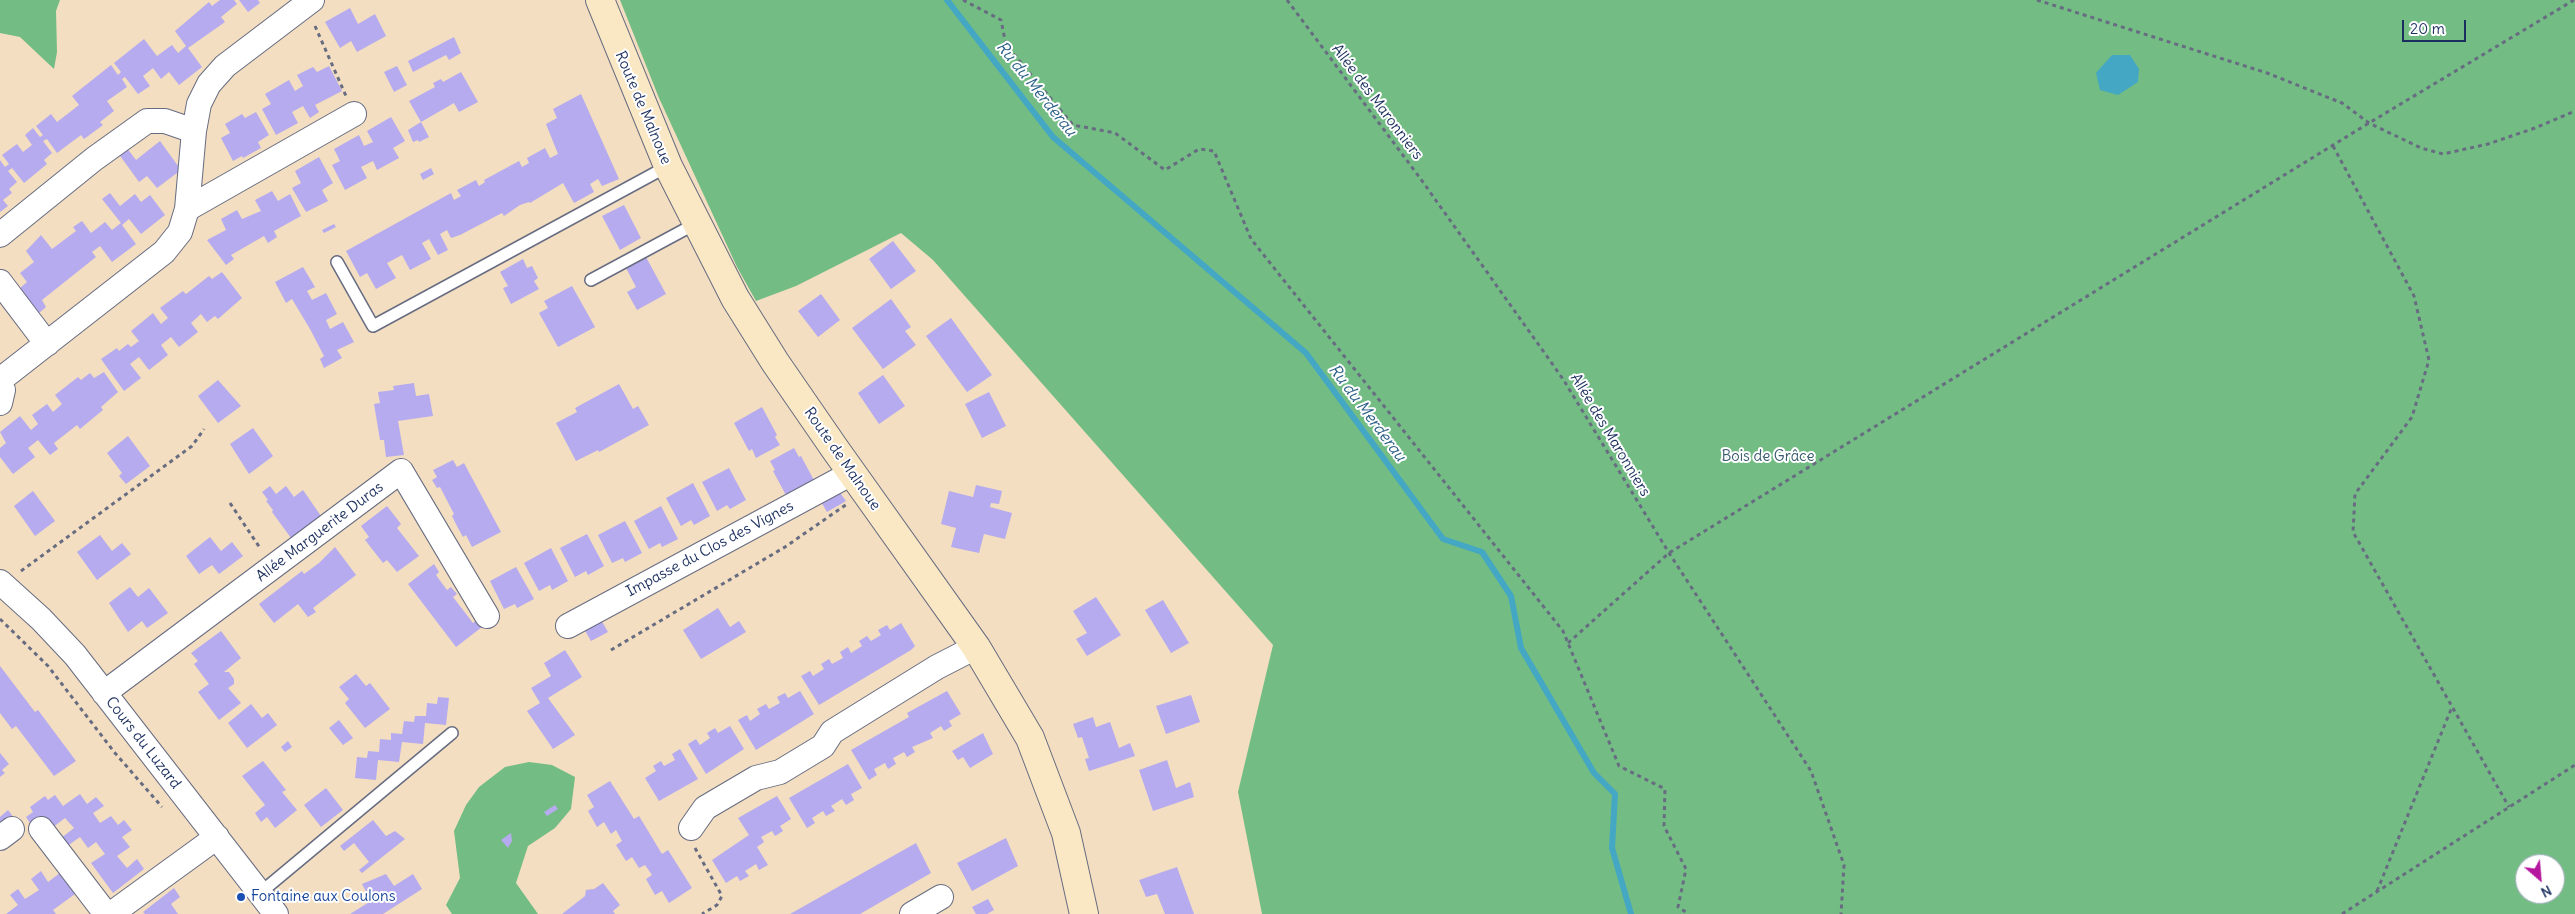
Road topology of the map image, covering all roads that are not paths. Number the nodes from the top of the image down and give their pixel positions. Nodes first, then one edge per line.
1 (600, 0) edge
2 (309, 2) edge
3 (354, 114) road end
4 (194, 131) junction
5 (668, 166) junction
6 (187, 209) junction
7 (695, 224) junction
8 (0, 235) edge
9 (337, 262) dead end
10 (591, 280) dead end
11 (4, 295) edge
12 (48, 344) junction
13 (0, 380) edge
14 (0, 385) edge
15 (0, 403) edge
16 (859, 482) junction
17 (1, 583) edge
18 (487, 616) dead end
19 (568, 626) dead end
20 (976, 647) junction
21 (104, 693) junction
22 (452, 733) dead end
23 (691, 828) road end
24 (41, 829) dead end
25 (217, 837) junction
26 (260, 892) junction
27 (941, 897) dead end
28 (106, 914) edge
29 (111, 914) edge
30 (276, 914) edge
31 (912, 914) edge
32 (1084, 914) edge

1 - 5 main road, Route de Malnoue
2 - 4 street
3 - 6 street
4 - 6 street
4 - 8 street
5 - 7 main road, Route de Malnoue
5 - 9 lane
6 - 12 street
7 - 10 lane
7 - 16 main road, Route de Malnoue
11 - 12 street
12 - 13 street
14 - 15 street
16 - 19 street, Impasse du Clos des Vignes
16 - 20 main road, Route de Malnoue
17 - 21 street, Cours du Luzard
18 - 21 street, Allée Marguerite Duras
20 - 23 street
20 - 32 main road, Route de Malnoue
21 - 25 street, Cours du Luzard
22 - 26 lane
24 - 28 street
25 - 26 street, Cours du Luzard
25 - 29 street
26 - 30 street, Cours du Luzard
27 - 31 street

